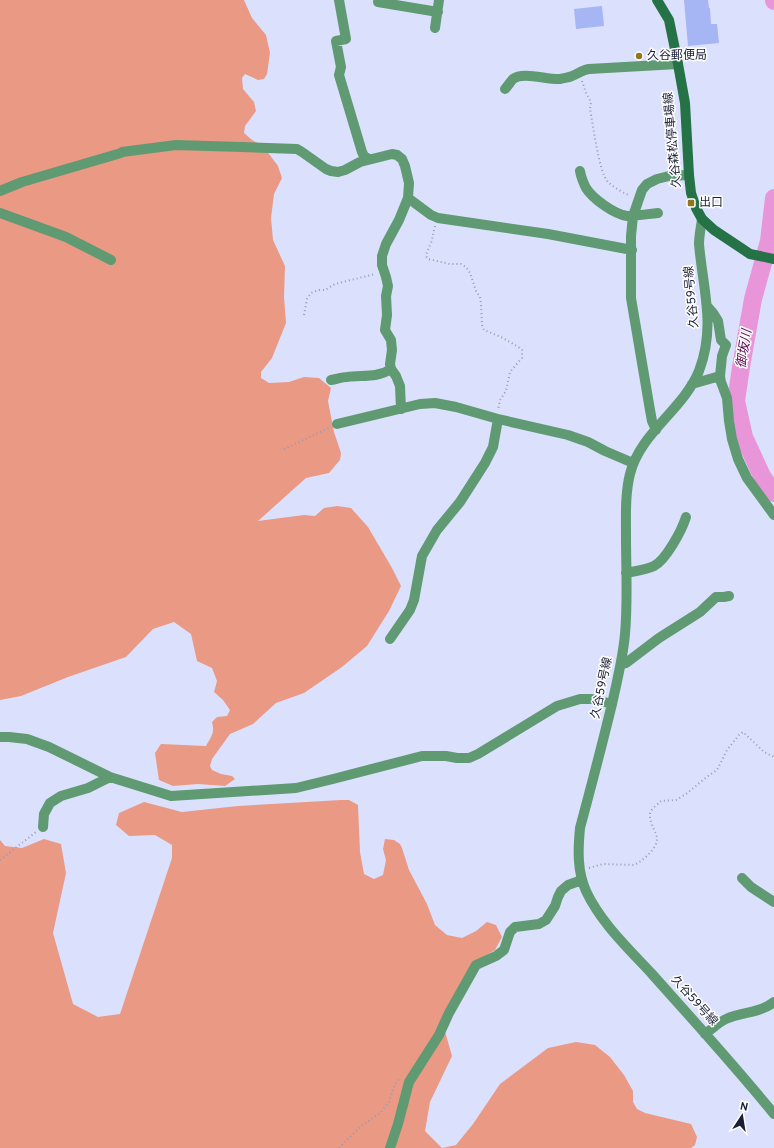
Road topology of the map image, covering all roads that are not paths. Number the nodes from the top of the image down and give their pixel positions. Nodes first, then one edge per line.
1 (339, 0) edge
2 (439, 0) edge
3 (657, 0) edge
4 (378, 2) dead end
5 (391, 2) edge
6 (438, 12) junction
7 (435, 28) dead end
8 (678, 64) junction
9 (505, 89) dead end
10 (369, 159) junction
11 (580, 170) dead end
12 (689, 175) junction
13 (0, 191) edge
14 (408, 198) junction
15 (0, 213) edge
16 (658, 213) dead end
17 (633, 216) junction
18 (702, 219) junction
19 (632, 250) junction
20 (774, 259) edge
21 (111, 260) dead end
22 (707, 306) junction
23 (391, 370) junction
24 (720, 376) junction
25 (331, 380) dead end
26 (692, 384) junction
27 (401, 409) junction
28 (498, 419) junction
29 (337, 424) road end
30 (656, 430) junction
31 (633, 463) junction
32 (774, 515) edge
33 (686, 517) dead end
34 (626, 573) junction
35 (729, 596) dead end
36 (390, 639) dead end
37 (621, 664) junction
38 (612, 704) junction
39 (0, 737) edge
40 (110, 777) junction
41 (43, 827) road end
42 (581, 876) junction
43 (742, 878) dead end
44 (774, 902) edge
45 (774, 1002) edge
46 (705, 1034) junction
47 (774, 1114) edge
48 (390, 1148) edge

1 - 10 street
2 - 6 street
3 - 8 main road, 久谷森松停車場線
4 - 5 street
5 - 6 street
6 - 7 street
8 - 9 street
8 - 12 main road, 久谷森松停車場線
10 - 13 street
10 - 14 street
11 - 17 street
12 - 17 street
12 - 18 main road, 久谷森松停車場線
14 - 19 street
14 - 23 street
15 - 21 street
16 - 17 street
17 - 19 street
18 - 20 main road, 久谷森松停車場線
18 - 22 street, 久谷59号線
19 - 30 street
22 - 24 street
22 - 26 street, 久谷59号線
23 - 25 street
23 - 27 street
24 - 26 street
24 - 32 street
26 - 30 street, 久谷59号線
27 - 28 street
27 - 29 street
28 - 31 street
28 - 36 street
30 - 31 street, 久谷59号線
31 - 34 street, 久谷59号線
33 - 34 street
34 - 37 street, 久谷59号線
35 - 37 street
37 - 38 street, 久谷59号線
38 - 40 street
38 - 42 street, 久谷59号線
39 - 40 street
40 - 41 street
42 - 46 street, 久谷59号線
42 - 48 street
43 - 44 street
45 - 46 street
46 - 47 street, 久谷59号線

